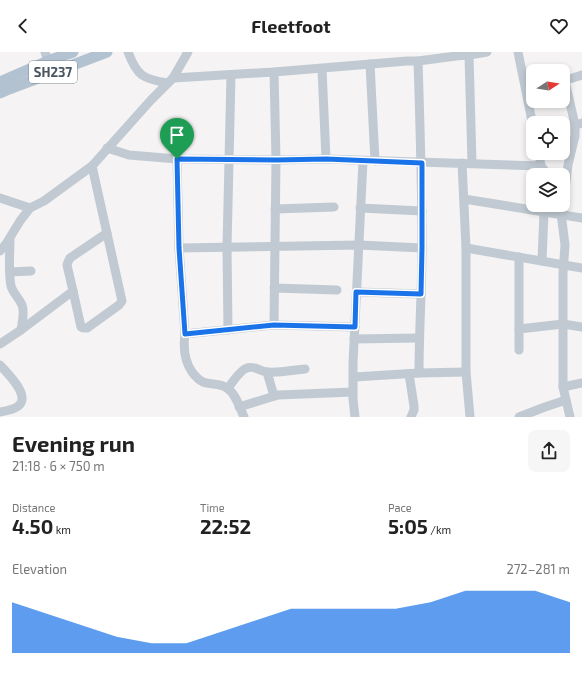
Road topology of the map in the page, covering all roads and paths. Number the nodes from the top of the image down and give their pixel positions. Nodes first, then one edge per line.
1 (73, 52) edge
2 (107, 52) edge
3 (128, 52) edge
4 (188, 52) edge
5 (487, 52) edge
6 (518, 52) edge
7 (455, 54) edge
8 (469, 55) junction
9 (406, 56) edge
10 (47, 57) edge
11 (418, 61) junction
12 (370, 64) junction
13 (322, 69) junction
14 (274, 72) junction
15 (231, 75) junction
16 (582, 75) edge
17 (570, 79) edge
18 (170, 81) junction
19 (526, 81) edge
20 (0, 82) edge
21 (0, 93) edge
22 (570, 98) edge
23 (579, 124) edge
24 (108, 148) junction
25 (177, 159) junction
26 (229, 159) junction
27 (326, 159) junction
28 (276, 160) junction
29 (540, 160) edge
30 (363, 161) junction
31 (375, 161) junction
32 (422, 163) junction
33 (462, 163) junction
34 (472, 163) junction
35 (92, 166) junction
36 (541, 166) joint
37 (568, 168) edge
38 (0, 198) edge
39 (464, 199) junction
40 (334, 207) dead end
41 (30, 208) junction
42 (360, 208) junction
43 (275, 209) junction
44 (526, 209) edge
45 (422, 210) junction
46 (544, 212) joint
47 (561, 212) edge
48 (562, 215) junction
49 (582, 218) edge
50 (107, 233) junction
51 (10, 238) junction
52 (359, 245) junction
53 (275, 246) junction
54 (227, 247) junction
55 (179, 248) junction
56 (422, 248) junction
57 (466, 248) junction
58 (0, 251) edge
59 (519, 257) junction
60 (542, 261) junction
61 (564, 264) junction
62 (582, 268) edge
63 (31, 271) dead end
64 (10, 272) junction
65 (274, 288) junction
66 (337, 290) dead end
67 (73, 291) junction
68 (356, 292) junction
69 (421, 294) junction
70 (562, 324) junction
71 (274, 325) junction
72 (355, 327) junction
73 (582, 328) edge
74 (519, 329) junction
75 (21, 330) junction
76 (228, 330) junction
77 (185, 334) junction
78 (419, 338) junction
79 (354, 339) junction
80 (0, 342) edge
81 (520, 350) dead end
82 (0, 365) edge
83 (305, 369) dead end
84 (267, 372) junction
85 (466, 372) junction
86 (419, 373) junction
87 (409, 374) junction
88 (354, 377) junction
89 (582, 383) edge
90 (563, 387) junction
91 (228, 388) junction
92 (354, 392) junction
93 (274, 396) junction
94 (566, 400) junction
95 (239, 407) junction
96 (0, 412) edge
97 (244, 417) edge
98 (355, 417) edge
99 (411, 417) edge
100 (470, 417) edge
101 (519, 417) edge
102 (570, 417) edge

1 - 10 main road, SH237
2 - 21 main road, SH237
3 - 18 street
4 - 18 street
5 - 8 street
6 - 19 street
7 - 8 street
7 - 11 street
8 - 34 street
9 - 11 street
9 - 12 street
10 - 20 main road, SH237
11 - 32 street
12 - 13 street
12 - 31 street
13 - 14 street
13 - 27 street
14 - 15 street
14 - 28 street
15 - 18 street
15 - 26 street
16 - 17 street
18 - 24 street
22 - 23 street
23 - 37 street
24 - 25 street
24 - 35 street
25 - 26 street
25 - 55 street
26 - 28 street
26 - 54 street
27 - 28 street
27 - 30 street
28 - 43 street
29 - 36 street
30 - 31 street
30 - 42 street
31 - 32 street
32 - 33 street
32 - 45 street
33 - 34 street
33 - 39 street
34 - 36 street
35 - 41 street
35 - 50 street
38 - 41 street
39 - 44 street
39 - 57 street
40 - 43 street
41 - 51 street
42 - 45 street
42 - 52 street
43 - 53 street
45 - 56 street
46 - 48 street
46 - 60 street
47 - 48 street
48 - 49 street
48 - 61 street
50 - 67 street
50 - 67 street
51 - 58 street
51 - 64 street
52 - 53 street
52 - 56 street
52 - 68 street
53 - 54 street
53 - 65 street
54 - 55 street
54 - 76 street
55 - 77 street
56 - 69 street
57 - 59 street
57 - 85 street
59 - 60 street
59 - 74 street
60 - 61 street
61 - 62 street
61 - 70 street
63 - 64 street
64 - 75 street
65 - 66 street
65 - 71 street
67 - 75 street
68 - 69 street
68 - 72 street
69 - 78 street
70 - 73 street
70 - 74 street
70 - 90 street
71 - 72 street
71 - 76 street
72 - 79 street
74 - 81 street
75 - 80 street
76 - 77 street
77 - 91 street
78 - 79 street
78 - 86 street
79 - 88 street
82 - 96 street
83 - 84 street
84 - 91 street
84 - 93 street
85 - 86 street
85 - 100 street
86 - 87 street
87 - 88 street
87 - 99 street
88 - 92 street
89 - 90 street
90 - 94 street
91 - 95 street
92 - 93 street
92 - 98 street
93 - 95 street
94 - 101 street
94 - 102 street
95 - 97 street

